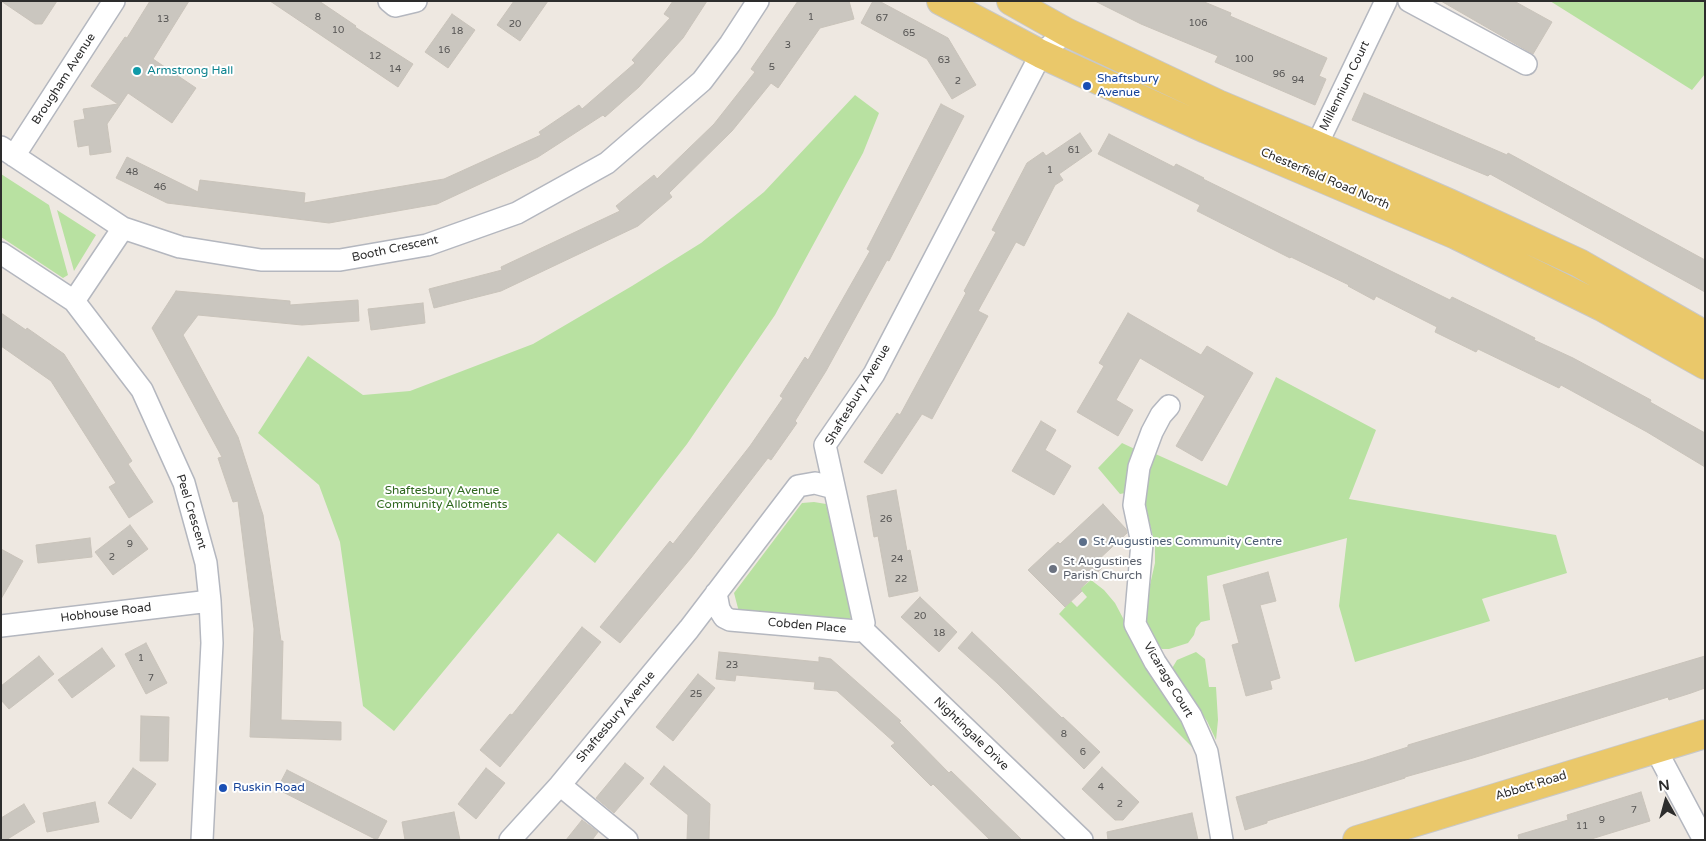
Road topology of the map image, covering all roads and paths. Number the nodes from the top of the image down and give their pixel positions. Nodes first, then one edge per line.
1 (114, 1) edge
2 (389, 1) edge
3 (416, 1) edge
4 (758, 1) edge
5 (941, 1) edge
6 (1011, 1) edge
7 (1386, 1) edge
8 (1408, 1) edge
9 (1066, 32) junction
10 (1041, 54) junction
11 (1526, 64) dead end
12 (1316, 145) junction
13 (7, 152) edge
14 (1304, 170) junction
15 (124, 228) junction
16 (1, 253) edge
17 (74, 301) junction
18 (1705, 335) edge
19 (1705, 365) edge
20 (1169, 406) dead end
21 (834, 488) junction
22 (716, 593) junction
23 (210, 601) junction
24 (1, 626) edge
25 (860, 628) junction
26 (1705, 734) edge
27 (1655, 748) junction
28 (560, 785) junction
29 (202, 840) edge
30 (510, 840) edge
31 (628, 840) edge
32 (1082, 840) edge
33 (1222, 840) edge
34 (1356, 840) edge
35 (1704, 840) edge

1 - 13 street, Brougham Avenue
2 - 3 street
4 - 15 street, Booth Crescent
5 - 10 main road, Chesterfield Road North
6 - 9 main road
7 - 12 street, Millennium Court
8 - 11 street
9 - 10 street
9 - 12 main road
10 - 14 main road, Chesterfield Road North
10 - 21 street, Shaftesbury Avenue
12 - 14 street, Millennium Court
12 - 18 main road
13 - 15 street, Booth Crescent
14 - 19 main road, Chesterfield Road North
15 - 17 street
16 - 17 street, Peel Crescent
17 - 23 street, Peel Crescent
20 - 33 street, Vicarage Court
21 - 22 street, Shaftesbury Avenue
21 - 25 street, Cobden Place
22 - 25 street, Cobden Place
22 - 28 street, Shaftesbury Avenue
23 - 24 street, Hobhouse Road
23 - 29 street, Peel Crescent
25 - 32 street, Nightingale Drive
26 - 27 main road, Abbott Road
27 - 34 main road, Abbott Road
27 - 35 street
28 - 30 street, Shaftesbury Avenue
28 - 31 street

